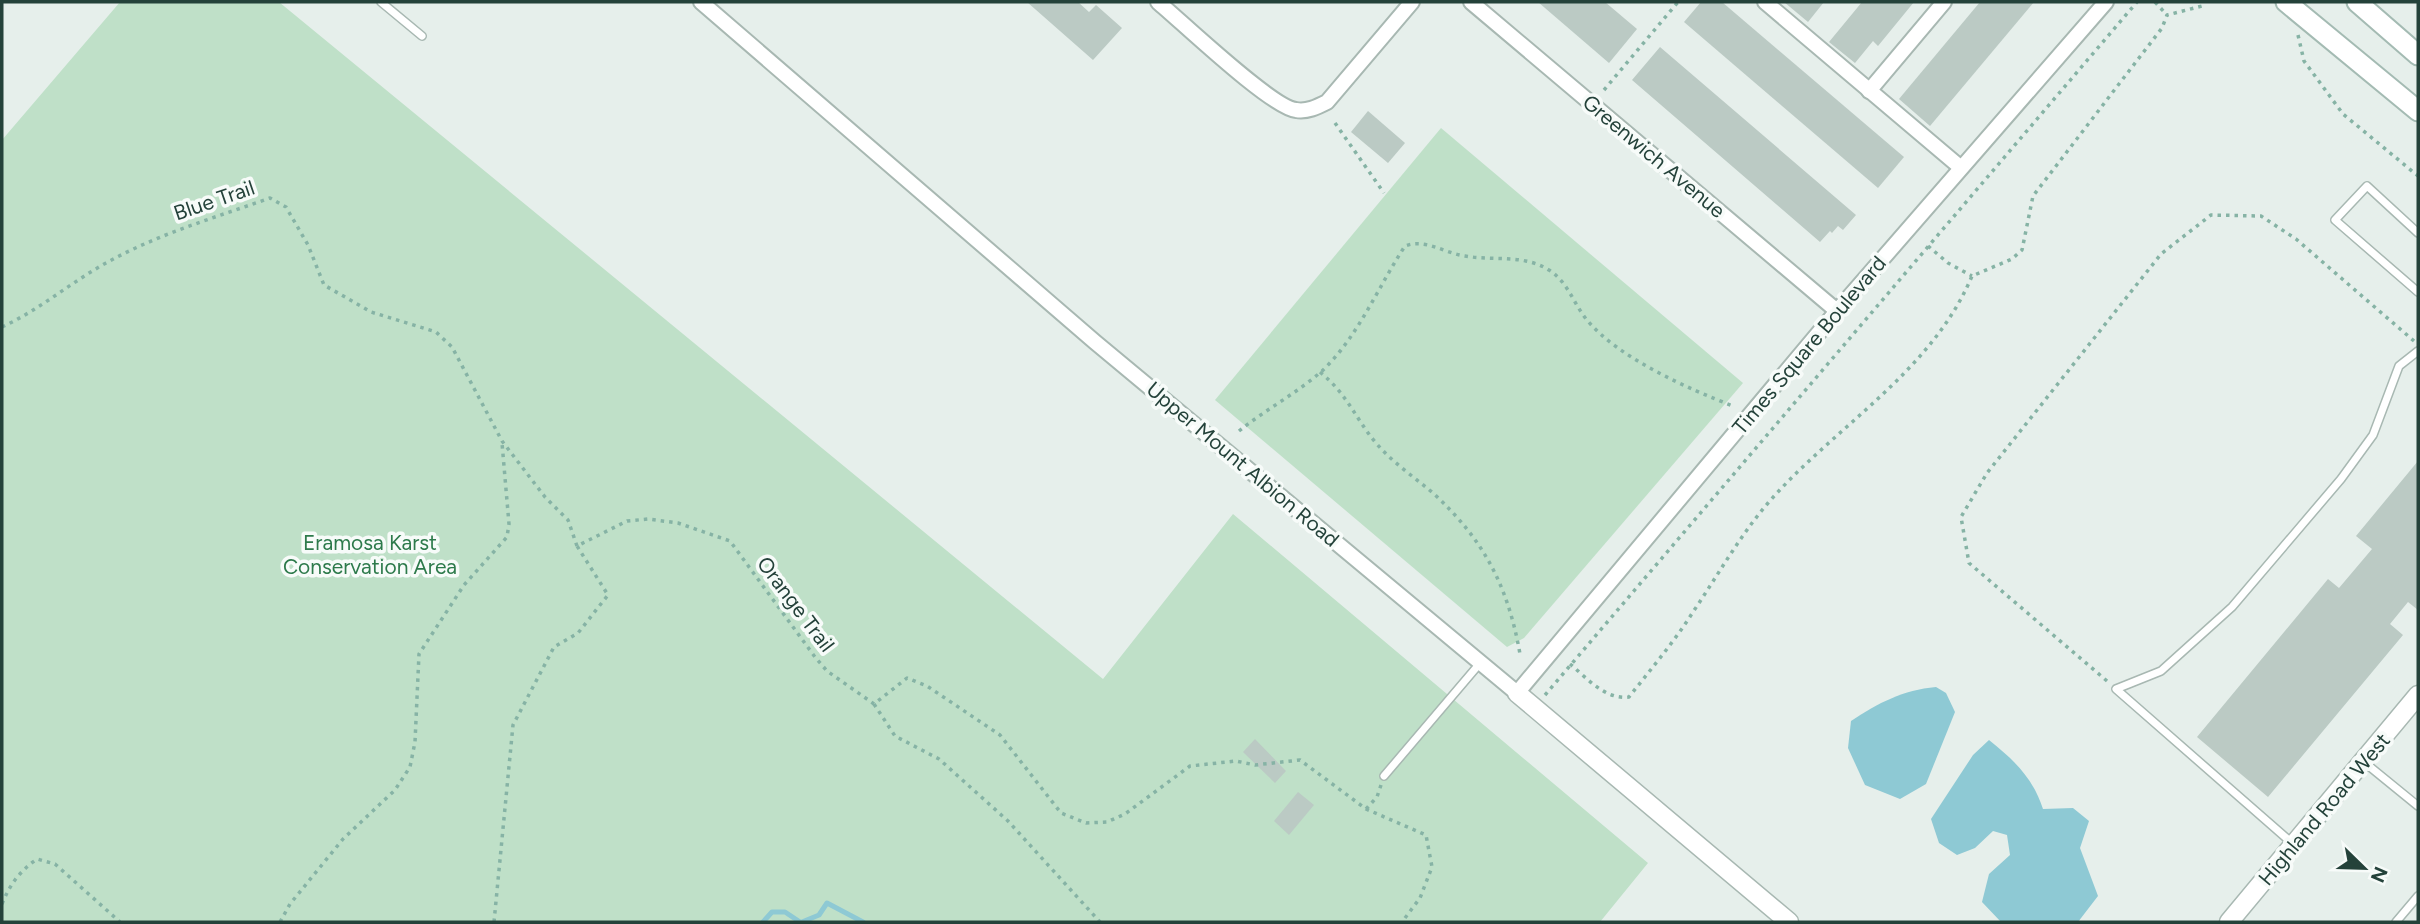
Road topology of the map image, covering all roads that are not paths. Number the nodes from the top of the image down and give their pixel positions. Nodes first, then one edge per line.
1 (381, 2) edge
2 (701, 2) edge
3 (1158, 2) edge
4 (1412, 2) edge
5 (1471, 2) edge
6 (1765, 2) edge
7 (1944, 2) edge
8 (2106, 2) edge
9 (2357, 2) edge
10 (2292, 12) edge
11 (422, 36) dead end
12 (2418, 55) edge
13 (1869, 91) junction
14 (2418, 111) edge
15 (1960, 167) junction
16 (2418, 233) edge
17 (2418, 292) edge
18 (1837, 311) junction
19 (2418, 351) edge
20 (1481, 662) junction
21 (1517, 693) junction
22 (2418, 695) edge
23 (2363, 762) junction
24 (1384, 776) road end
25 (2418, 806) edge
26 (2294, 845) junction
27 (2418, 896) edge
28 (1789, 922) edge
29 (2229, 922) edge
30 (2396, 922) edge

1 - 11 lane
2 - 20 street, Upper Mount Albion Road
3 - 4 street
5 - 18 street, Greenwich Avenue
6 - 13 street
7 - 13 street
8 - 15 street, Times Square Boulevard
9 - 12 main road
10 - 14 main road
13 - 15 street
15 - 18 street, Times Square Boulevard
16 - 17 lane
18 - 21 street, Times Square Boulevard
19 - 26 lane
20 - 21 street, Upper Mount Albion Road
20 - 24 lane
21 - 28 street, Upper Mount Albion Road
22 - 23 street, Highland Road West
23 - 25 lane
23 - 26 street, Highland Road West
26 - 29 street, Highland Road West
27 - 30 lane

